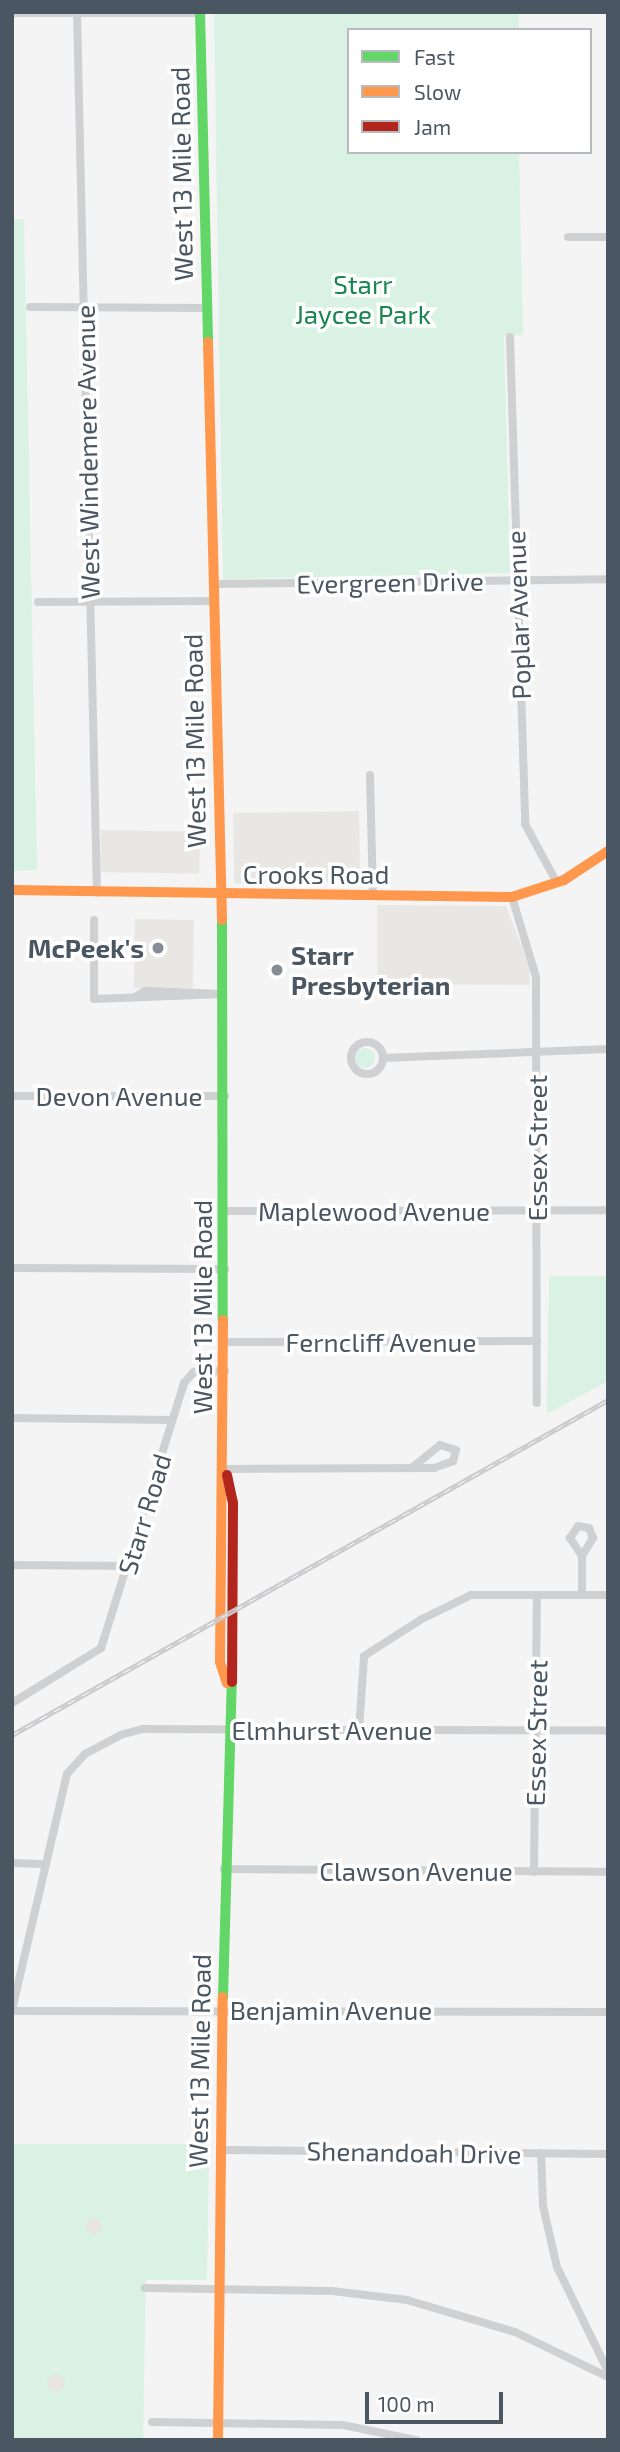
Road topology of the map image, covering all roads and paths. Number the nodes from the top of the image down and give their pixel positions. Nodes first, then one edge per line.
1 (12, 13) edge
2 (77, 13) edge
3 (200, 13) edge
4 (568, 237) dead end
5 (608, 237) edge
6 (30, 307) dead end
7 (84, 307) junction
8 (207, 307) junction
9 (510, 337) dead end
10 (608, 579) edge
11 (517, 581) junction
12 (214, 584) junction
13 (90, 601) junction
14 (214, 601) junction
15 (38, 602) dead end
16 (370, 775) dead end
17 (608, 851) edge
18 (557, 883) junction
19 (12, 890) edge
20 (97, 892) junction
21 (373, 896) junction
22 (219, 897) junction
23 (512, 897) junction
24 (94, 920) dead end
25 (222, 994) junction
26 (608, 1049) edge
27 (537, 1050) junction
28 (383, 1058) junction
29 (12, 1096) edge
30 (225, 1096) junction
31 (608, 1210) edge
32 (225, 1211) junction
33 (536, 1211) junction
34 (12, 1268) edge
35 (225, 1269) junction
36 (537, 1341) junction
37 (225, 1342) junction
38 (225, 1371) junction
39 (537, 1402) dead end
40 (12, 1418) edge
41 (172, 1420) junction
42 (413, 1467) junction
43 (225, 1469) junction
44 (582, 1556) dead end
45 (12, 1565) edge
46 (129, 1566) junction
47 (582, 1594) junction
48 (537, 1595) junction
49 (608, 1595) edge
50 (12, 1703) edge
51 (226, 1730) junction
52 (359, 1730) junction
53 (537, 1731) junction
54 (608, 1731) edge
55 (12, 1863) edge
56 (41, 1864) junction
57 (224, 1869) junction
58 (534, 1872) junction
59 (608, 1872) edge
60 (12, 2010) edge
61 (223, 2010) junction
62 (608, 2012) edge
63 (221, 2150) junction
64 (541, 2153) junction
65 (608, 2154) edge
66 (145, 2288) dead end
67 (220, 2289) junction
68 (608, 2375) edge
69 (152, 2422) dead end
70 (218, 2423) junction
71 (218, 2440) edge
72 (416, 2440) edge

1 - 2 street
2 - 3 street
2 - 7 street, West Windemere Avenue
3 - 8 main road, West 13 Mile Road
4 - 5 street
6 - 7 street
7 - 8 street
7 - 13 street, West Windemere Avenue
8 - 12 main road, West 13 Mile Road
9 - 11 street, Poplar Avenue
10 - 11 street, Evergreen Drive
11 - 12 street, Evergreen Drive
11 - 18 street, Poplar Avenue
12 - 14 main road, West 13 Mile Road
13 - 14 street
13 - 15 street
13 - 20 street, West Windemere Avenue
14 - 22 main road, West 13 Mile Road
16 - 21 street
17 - 18 main road, Crooks Road
18 - 23 main road, Crooks Road
19 - 20 main road, Crooks Road
20 - 22 main road, Crooks Road
21 - 22 main road, Crooks Road
21 - 23 main road, Crooks Road
22 - 25 main road, West 13 Mile Road
23 - 27 street, Essex Street
24 - 25 street
25 - 30 main road, West 13 Mile Road
26 - 27 street
27 - 28 street
27 - 33 street, Essex Street
28 - 28 street
29 - 30 street, Devon Avenue
30 - 32 main road, West 13 Mile Road
31 - 33 street, Maplewood Avenue
32 - 33 street, Maplewood Avenue
32 - 35 main road, West 13 Mile Road
33 - 36 street, Essex Street
34 - 35 street
35 - 37 main road, West 13 Mile Road
36 - 37 street, Ferncliff Avenue
36 - 39 street, Essex Street
37 - 38 main road, West 13 Mile Road
38 - 41 street, Starr Road
38 - 43 main road, West 13 Mile Road
40 - 41 street
41 - 46 street, Starr Road
42 - 42 street
42 - 43 street
43 - 51 main road, West 13 Mile Road
44 - 47 street
45 - 46 street
46 - 50 street, Starr Road
47 - 48 street
47 - 49 street
48 - 52 street
48 - 53 street, Essex Street
51 - 52 street, Elmhurst Avenue
51 - 56 street, Elmhurst Avenue
51 - 57 main road, West 13 Mile Road
52 - 53 street, Elmhurst Avenue
53 - 54 street, Elmhurst Avenue
53 - 58 street, Essex Street
55 - 56 street
56 - 60 street
57 - 58 street, Clawson Avenue
57 - 61 main road, West 13 Mile Road
58 - 59 street, Clawson Avenue
60 - 61 street, Benjamin Avenue
61 - 62 street, Benjamin Avenue
61 - 63 main road, West 13 Mile Road
63 - 64 street, Shenandoah Drive
63 - 67 main road, West 13 Mile Road
64 - 65 street, Shenandoah Drive
64 - 68 street
66 - 67 street
67 - 68 street
67 - 70 main road, West 13 Mile Road
69 - 70 street
70 - 71 main road, West 13 Mile Road
70 - 72 street

